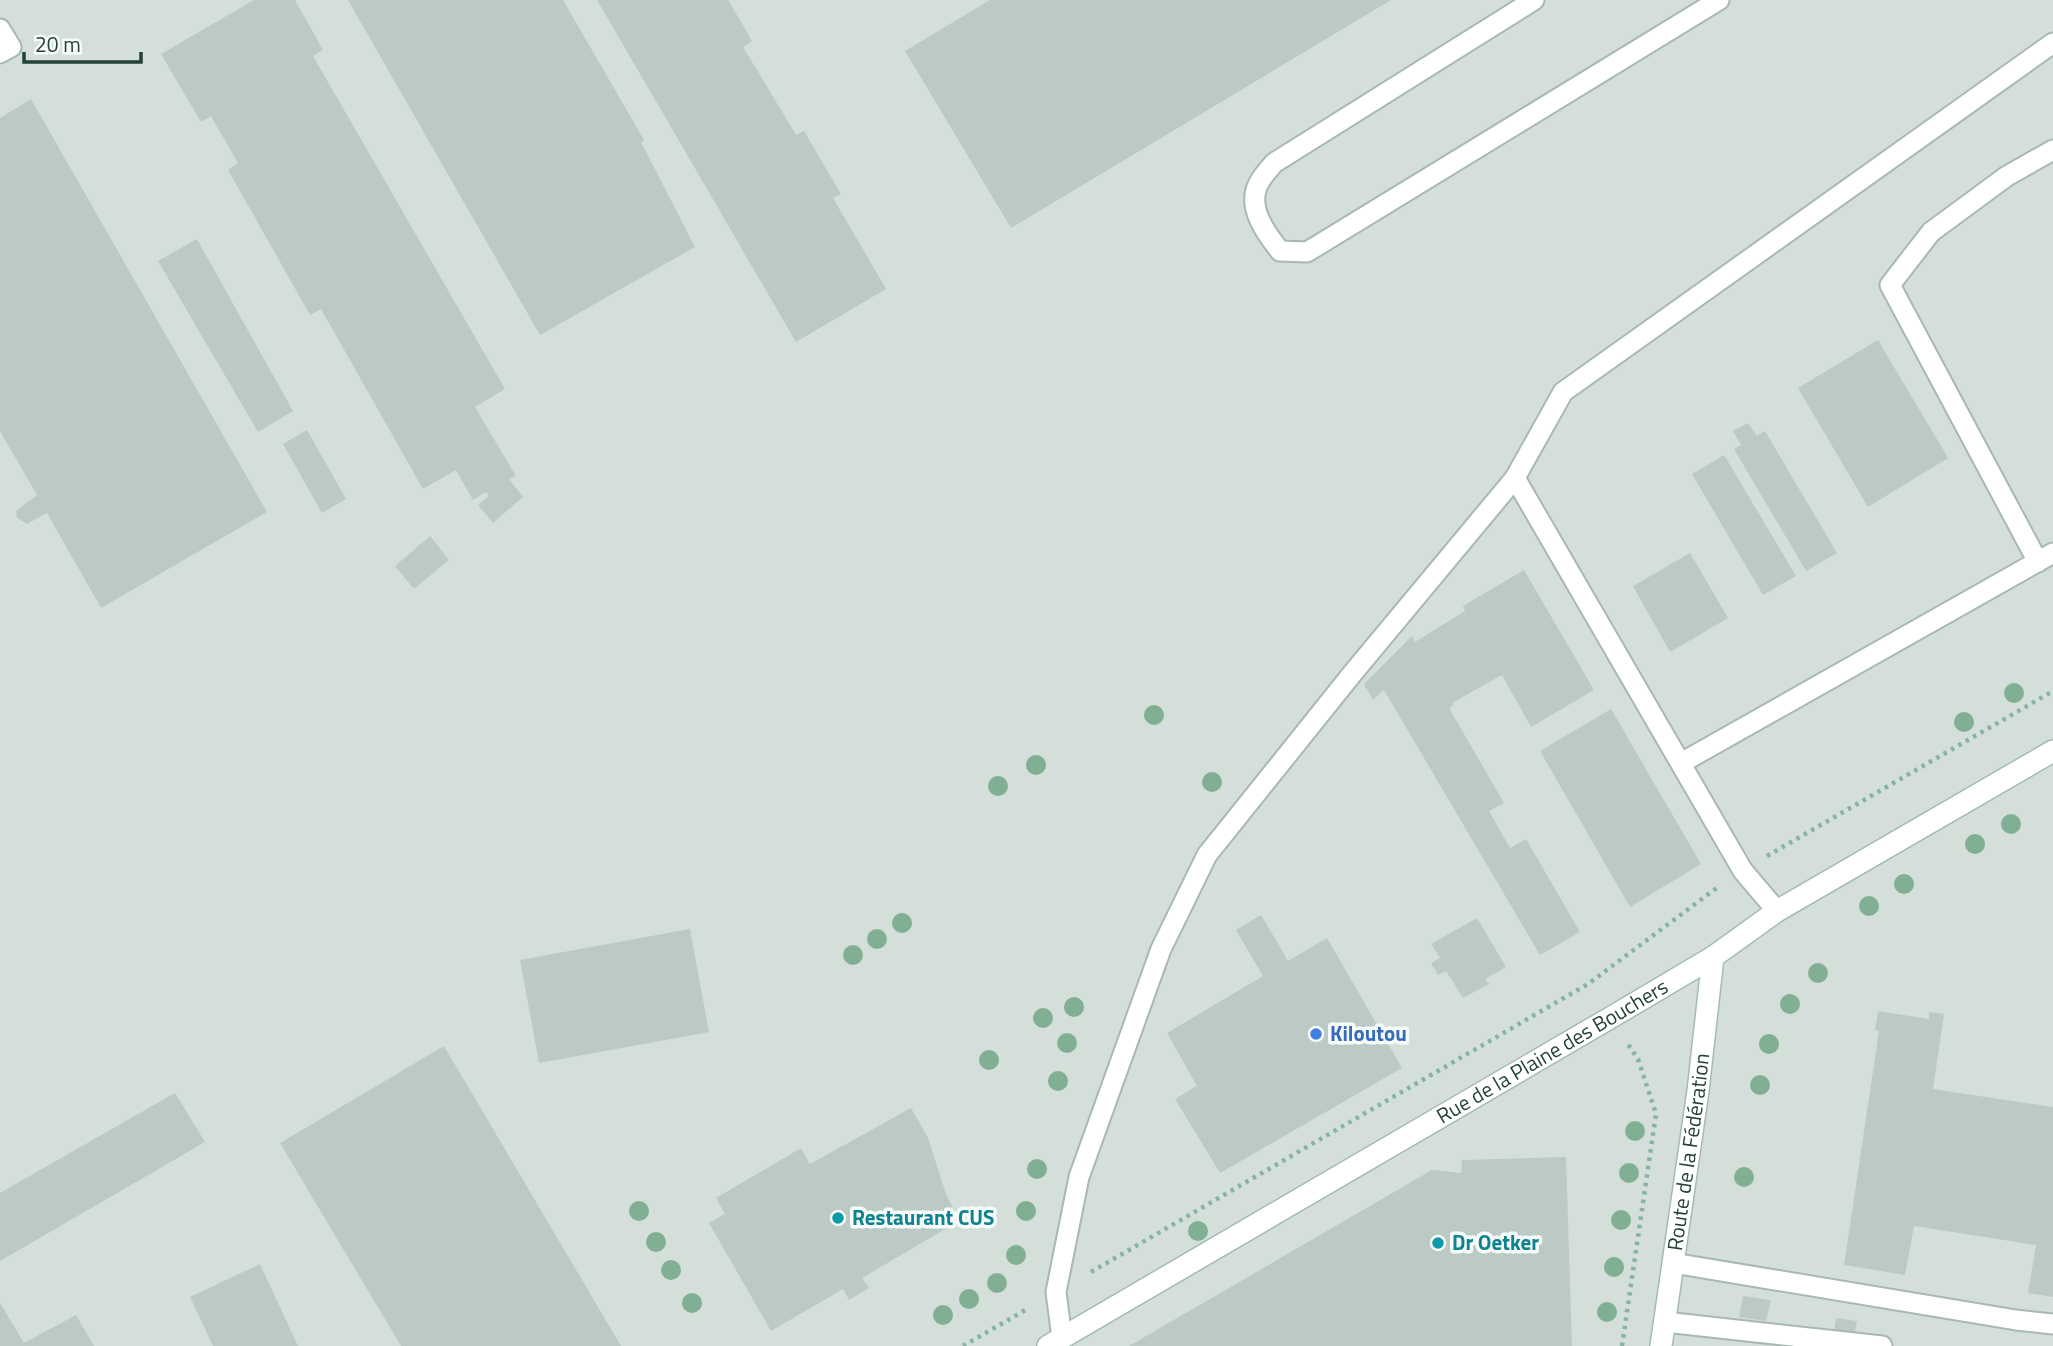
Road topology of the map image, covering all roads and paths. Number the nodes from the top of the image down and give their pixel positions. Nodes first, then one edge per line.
1 (1534, 0) edge
2 (1719, 0) edge
3 (0, 29) edge
4 (2053, 43) edge
5 (0, 53) edge
6 (2053, 150) edge
7 (1514, 478) junction
8 (2045, 557) edge
9 (2053, 691) edge
10 (2053, 751) edge
11 (1681, 763) junction
12 (1743, 871) junction
13 (1777, 911) junction
14 (1713, 957) junction
15 (1639, 1059) dead end
16 (1673, 1263) junction
17 (1056, 1292) junction
18 (1665, 1322) junction
19 (2053, 1324) edge
20 (1055, 1342) edge
21 (963, 1346) edge
22 (1622, 1346) edge
23 (1661, 1346) edge
24 (1882, 1346) edge

1 - 2 lane
3 - 5 lane
4 - 7 lane
6 - 8 lane
7 - 11 lane
7 - 17 lane
8 - 11 lane
9 - 12 path
10 - 13 street, Rue de la Plaine des Bouchers
11 - 12 lane
12 - 13 lane
12 - 17 path
13 - 14 street, Rue de la Plaine des Bouchers
14 - 16 street, Route de la Fédération
14 - 20 street, Rue de la Plaine des Bouchers
15 - 22 path
16 - 18 street, Route de la Fédération
16 - 19 lane
17 - 20 lane
17 - 21 path
18 - 23 street, Route de la Fédération
18 - 24 lane

